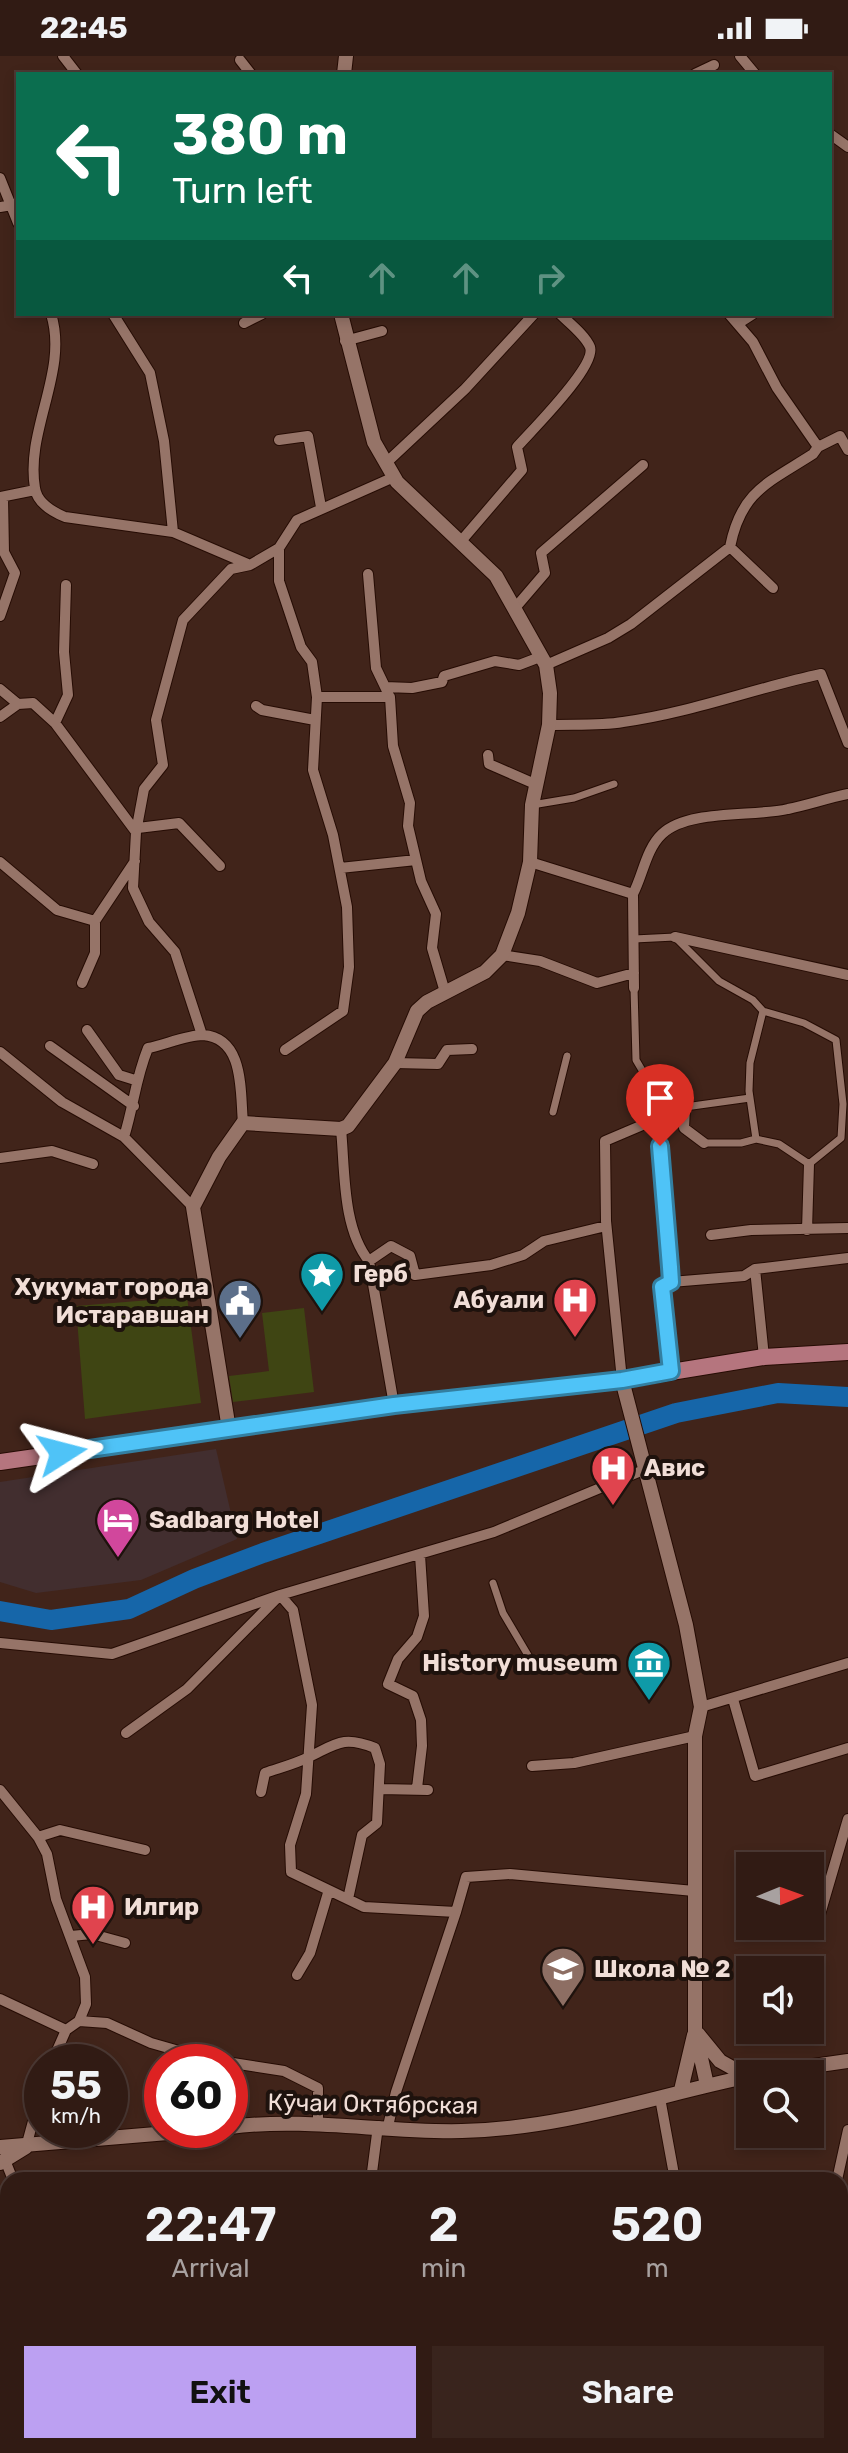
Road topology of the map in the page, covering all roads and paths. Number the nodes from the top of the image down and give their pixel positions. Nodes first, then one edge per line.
1 (63, 56) edge
2 (740, 56) edge
3 (240, 60) dead end
4 (75, 72) edge
5 (249, 72) edge
6 (753, 72) edge
7 (0, 178) edge
8 (9, 206) edge
9 (52, 316) edge
10 (114, 316) edge
11 (258, 316) edge
12 (341, 316) edge
13 (532, 316) edge
14 (562, 316) edge
15 (731, 316) edge
16 (750, 316) edge
17 (244, 323) dead end
18 (739, 323) junction
19 (382, 331) dead end
20 (345, 341) junction
21 (279, 440) dead end
22 (818, 447) junction
23 (848, 450) edge
24 (643, 465) dead end
25 (390, 470) junction
26 (35, 490) junction
27 (2, 497) edge
28 (321, 507) junction
29 (173, 532) junction
30 (462, 540) junction
31 (730, 547) junction
32 (279, 548) junction
33 (250, 565) junction
34 (368, 574) dead end
35 (66, 585) dead end
36 (773, 588) dead end
37 (515, 608) junction
38 (0, 616) edge
39 (543, 661) junction
40 (0, 689) edge
41 (387, 692) junction
42 (317, 697) junction
43 (18, 704) junction
44 (256, 706) dead end
45 (0, 717) edge
46 (315, 720) junction
47 (55, 723) junction
48 (549, 725) junction
49 (848, 743) edge
50 (488, 755) dead end
51 (535, 784) junction
52 (614, 784) dead end
53 (848, 794) edge
54 (532, 805) junction
55 (137, 830) junction
56 (136, 860) junction
57 (416, 860) junction
58 (0, 862) edge
59 (530, 862) junction
60 (220, 866) dead end
61 (340, 868) junction
62 (633, 894) junction
63 (95, 921) junction
64 (675, 937) junction
65 (634, 939) junction
66 (502, 955) junction
67 (634, 973) junction
68 (848, 975) edge
69 (82, 983) dead end
70 (634, 988) joint
71 (445, 992) junction
72 (763, 1011) junction
73 (87, 1030) dead end
74 (202, 1035) junction
75 (50, 1046) dead end
76 (472, 1049) dead end
77 (285, 1050) dead end
78 (0, 1052) edge
79 (567, 1056) dead end
80 (395, 1063) junction
81 (135, 1080) junction
82 (750, 1098) junction
83 (134, 1106) junction
84 (685, 1107) junction
85 (553, 1112) dead end
86 (663, 1114) junction
87 (647, 1122) junction
88 (243, 1123) junction
89 (341, 1129) junction
90 (124, 1137) junction
91 (756, 1139) junction
92 (704, 1143) joint
93 (0, 1158) edge
94 (93, 1164) dead end
95 (809, 1164) junction
96 (193, 1207) junction
97 (606, 1226) junction
98 (848, 1228) edge
99 (807, 1230) junction
100 (711, 1235) dead end
101 (848, 1258) edge
102 (369, 1261) junction
103 (755, 1269) junction
104 (671, 1282) junction
105 (848, 1352) edge
106 (764, 1357) junction
107 (671, 1371) junction
108 (623, 1385) junction
109 (394, 1405) junction
110 (229, 1429) junction
111 (0, 1462) edge
112 (646, 1469) junction
113 (420, 1555) junction
114 (493, 1583) dead end
115 (280, 1595) junction
116 (0, 1643) edge
117 (532, 1662) dead end
118 (848, 1663) edge
119 (733, 1699) junction
120 (701, 1707) junction
121 (126, 1733) dead end
122 (695, 1736) junction
123 (848, 1748) edge
124 (310, 1757) junction
125 (532, 1766) dead end
126 (380, 1789) junction
127 (0, 1790) edge
128 (261, 1792) dead end
129 (4, 1805) edge
130 (848, 1819) edge
131 (38, 1837) junction
132 (145, 1850) dead end
133 (694, 1891) junction
134 (328, 1893) junction
135 (348, 1899) junction
136 (824, 1901) edge
137 (456, 1912) junction
138 (71, 1936) junction
139 (125, 1943) dead end
140 (297, 1975) dead end
141 (0, 1999) edge
142 (79, 2021) junction
143 (66, 2030) junction
144 (695, 2031) junction
145 (60, 2044) edge
146 (848, 2061) edge
147 (824, 2064) edge
148 (736, 2068) edge
149 (736, 2079) edge
150 (707, 2085) junction
151 (681, 2090) junction
152 (660, 2098) junction
153 (318, 2124) junction
154 (248, 2126) edge
155 (383, 2126) junction
156 (848, 2130) edge
157 (24, 2148) edge
158 (1, 2161) edge
159 (373, 2172) edge
160 (674, 2172) edge
161 (839, 2172) edge

1 - 4 street
2 - 6 street
3 - 5 street
7 - 8 street
9 - 26 street
10 - 29 street
11 - 17 street
12 - 20 main road
13 - 25 street
14 - 30 street
15 - 18 street
16 - 18 street
18 - 22 street
19 - 20 street
20 - 25 main road
21 - 28 street
22 - 23 street
22 - 31 street
24 - 37 street
25 - 28 street
25 - 30 main road
26 - 27 street
26 - 29 street
27 - 38 street
28 - 32 street
29 - 33 street
30 - 37 main road
31 - 36 street
31 - 39 street
32 - 33 street
32 - 42 street
33 - 55 street
34 - 41 street
35 - 47 street
37 - 39 main road
39 - 41 street
39 - 48 main road
40 - 43 street
41 - 42 street
41 - 57 street
42 - 46 street
43 - 45 street
43 - 47 street
44 - 46 street
46 - 61 street
47 - 55 street
48 - 49 street
48 - 51 main road
50 - 51 street
51 - 54 main road
52 - 54 street
53 - 62 street
54 - 59 main road
55 - 56 street
55 - 60 street
56 - 63 street
56 - 74 street
57 - 61 street
57 - 71 street
58 - 63 street
59 - 62 street
59 - 66 main road
61 - 77 street
62 - 65 street
63 - 69 street
64 - 65 street
64 - 68 street
64 - 72 street
65 - 67 street
66 - 67 street
66 - 71 main road
67 - 70 street
70 - 87 street
71 - 80 main road
72 - 82 street
72 - 95 street
73 - 81 street
74 - 81 street
74 - 88 street
75 - 83 street
76 - 80 street
78 - 90 street
79 - 85 street
80 - 89 main road
81 - 83 street
82 - 84 street
82 - 91 street
83 - 90 street
84 - 86 street
84 - 92 street
86 - 87 street
86 - 104 street
87 - 97 street
88 - 89 main road
88 - 96 main road
89 - 102 street
90 - 96 street
91 - 92 street
91 - 95 street
93 - 94 street
95 - 99 street
96 - 110 main road
97 - 102 street
97 - 108 street
98 - 99 street
99 - 100 street
101 - 103 street
102 - 109 street
103 - 104 street
103 - 106 street
104 - 107 street
105 - 106 main road
106 - 107 main road
107 - 108 main road
108 - 109 main road
108 - 112 main road
109 - 110 main road
110 - 111 main road
112 - 113 street
112 - 120 main road
113 - 115 street
113 - 126 street
114 - 117 street
115 - 116 street
115 - 121 street
115 - 124 street
118 - 119 street
119 - 120 street
119 - 123 street
120 - 122 main road
122 - 125 street
122 - 133 main road
124 - 126 street
124 - 128 street
124 - 134 street
126 - 135 street
127 - 129 street
129 - 131 street
130 - 136 street
131 - 132 street
131 - 138 street
133 - 137 street
133 - 144 main road
134 - 135 street
134 - 140 street
135 - 137 street
137 - 155 street
138 - 139 street
138 - 142 street
141 - 143 street
142 - 143 street
142 - 153 street
143 - 145 street
144 - 148 main road
144 - 150 main road
144 - 151 main road
146 - 147 main road, Кӯчаи Октябрская
149 - 150 main road, Кӯчаи Октябрская
150 - 151 main road, Кӯчаи Октябрская
151 - 152 main road, Кӯчаи Октябрская
152 - 155 main road, Кӯчаи Октябрская
152 - 160 street
153 - 154 main road, Кӯчаи Октябрская
153 - 155 main road, Кӯчаи Октябрская
155 - 159 street
156 - 161 street
157 - 158 main road

